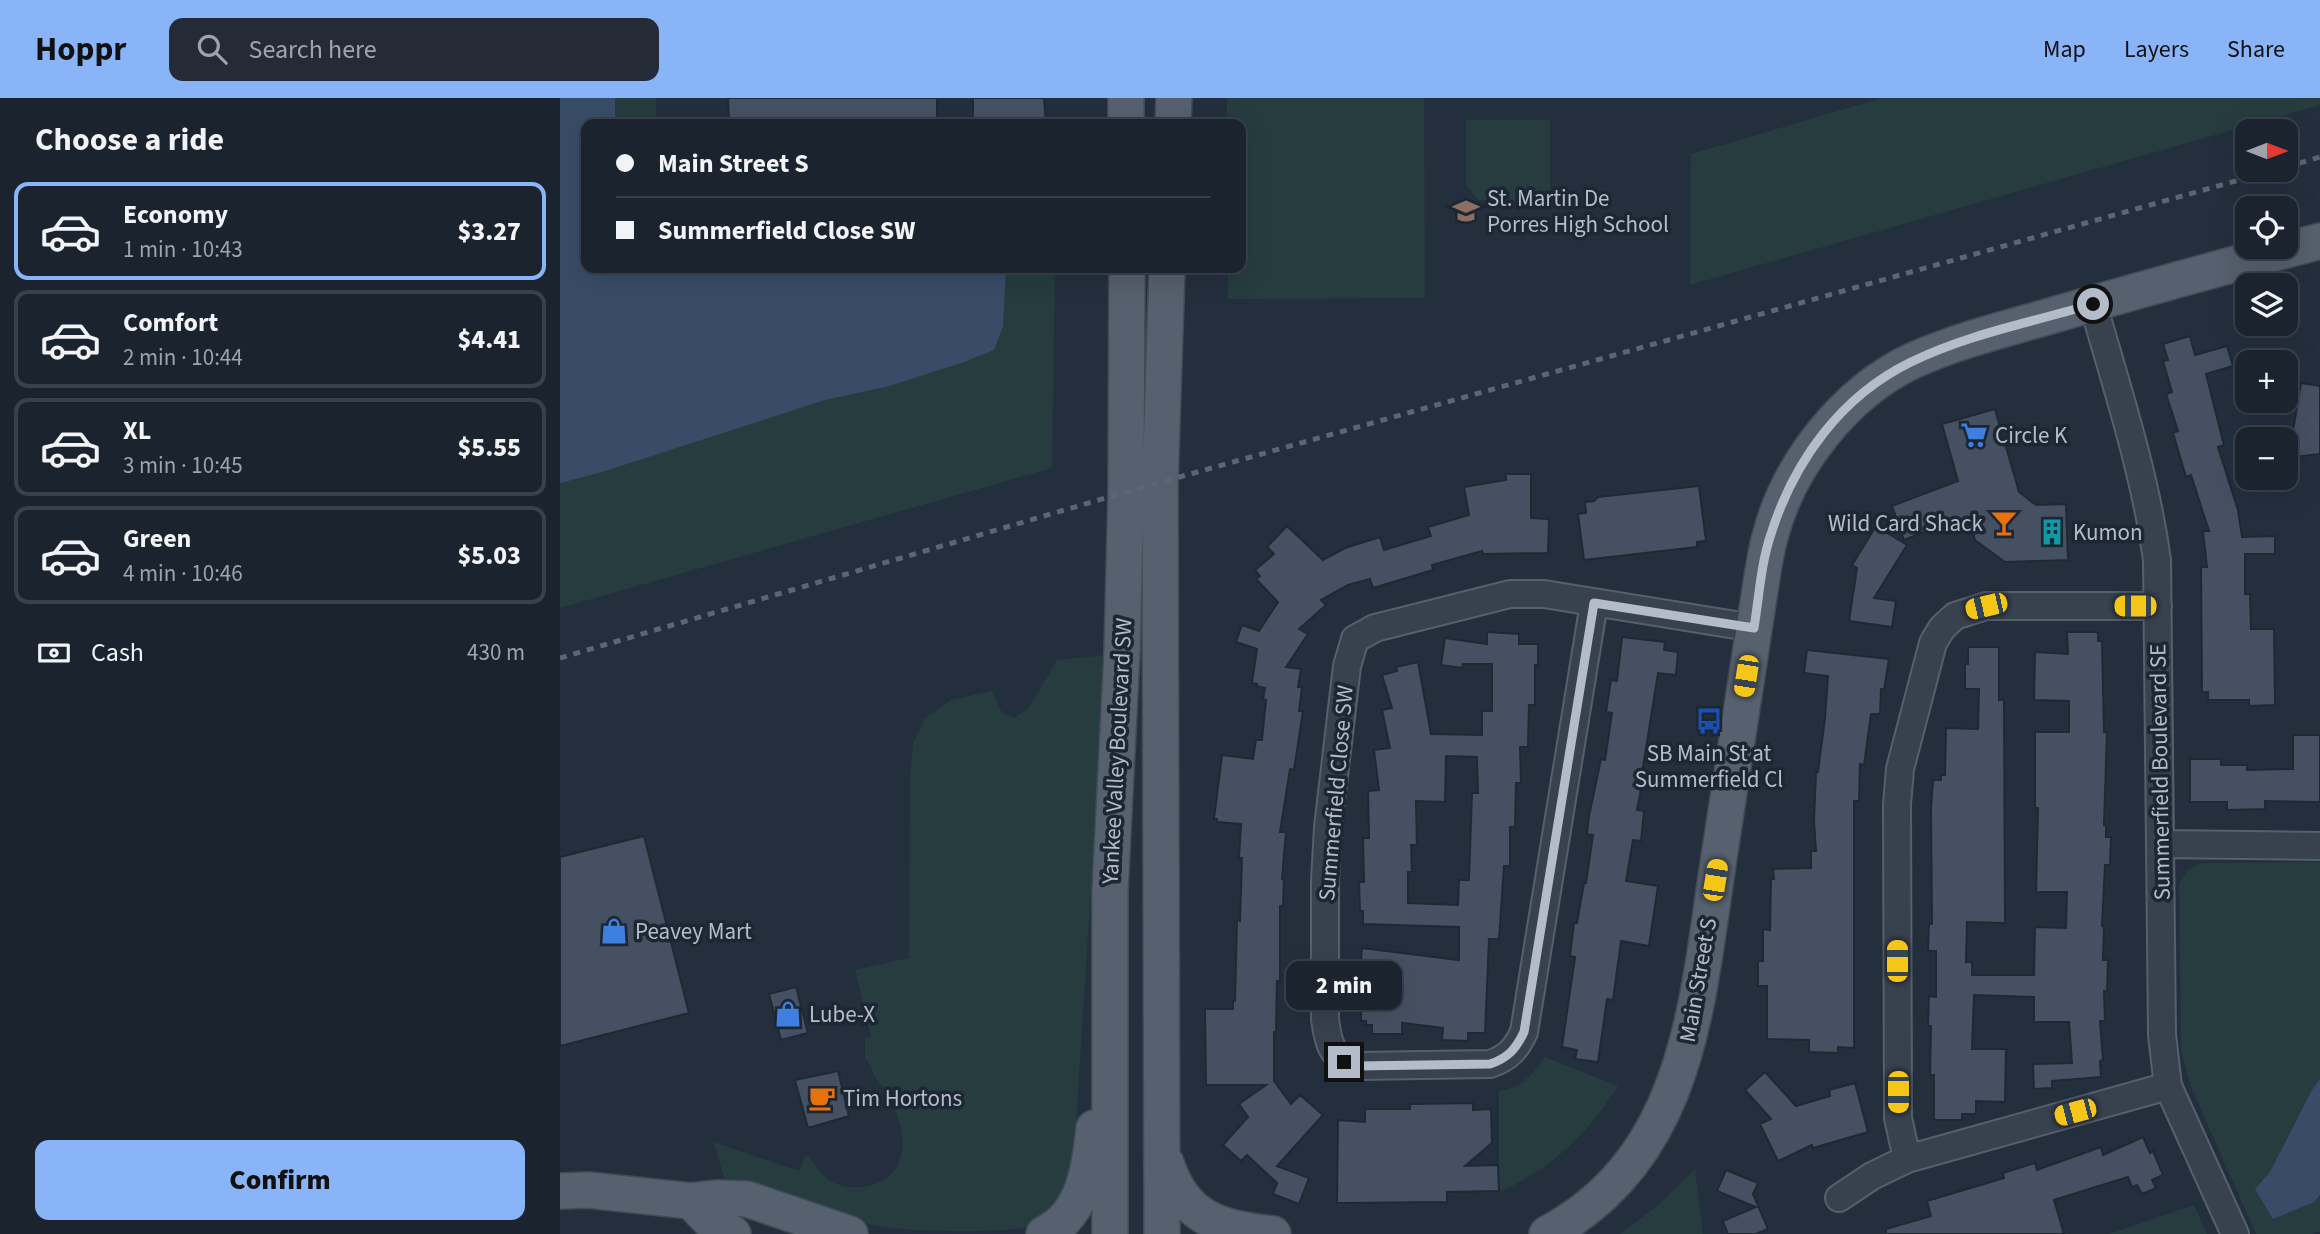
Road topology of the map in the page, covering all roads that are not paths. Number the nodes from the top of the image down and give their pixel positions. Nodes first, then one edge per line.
1 (1125, 98) edge
2 (1174, 98) edge
3 (1126, 119) edge
4 (1173, 119) edge
5 (2320, 241) edge
6 (1126, 273) edge
7 (1167, 273) edge
8 (2093, 304) junction
9 (1594, 603) junction
10 (2158, 606) junction
11 (1754, 628) junction
12 (2160, 844) junction
13 (2320, 846) edge
14 (1110, 891) junction
15 (2168, 1086) junction
16 (1162, 1149) junction
17 (1906, 1159) junction
18 (560, 1191) edge
19 (1839, 1198) dead end
20 (691, 1201) junction
21 (733, 1234) edge
22 (850, 1234) edge
23 (1044, 1234) edge
24 (1110, 1234) edge
25 (1162, 1234) edge
26 (1273, 1234) edge
27 (1547, 1234) edge
28 (2235, 1234) edge

1 - 3 main road
2 - 4 main road
5 - 8 main road, Main Street S
6 - 14 main road, Yankee Valley Boulevard SW
7 - 16 main road, Yankee Valley Boulevard SW
8 - 10 street, Summerfield Boulevard SE
8 - 11 main road, Main Street S
9 - 9 street, Summerfield Close SW
9 - 11 street, Summerfield Close SW
10 - 12 street, Summerfield Boulevard SE
10 - 17 street
11 - 27 main road, Main Street S
12 - 13 street
12 - 15 street, Summerfield Boulevard SE
14 - 23 main road
14 - 24 main road, Yankee Valley Boulevard SW
15 - 17 street
15 - 28 street, Summerfield Boulevard SE
16 - 25 main road, Yankee Valley Boulevard SW
16 - 26 main road
17 - 19 street
18 - 20 main road
20 - 21 main road
20 - 22 main road

